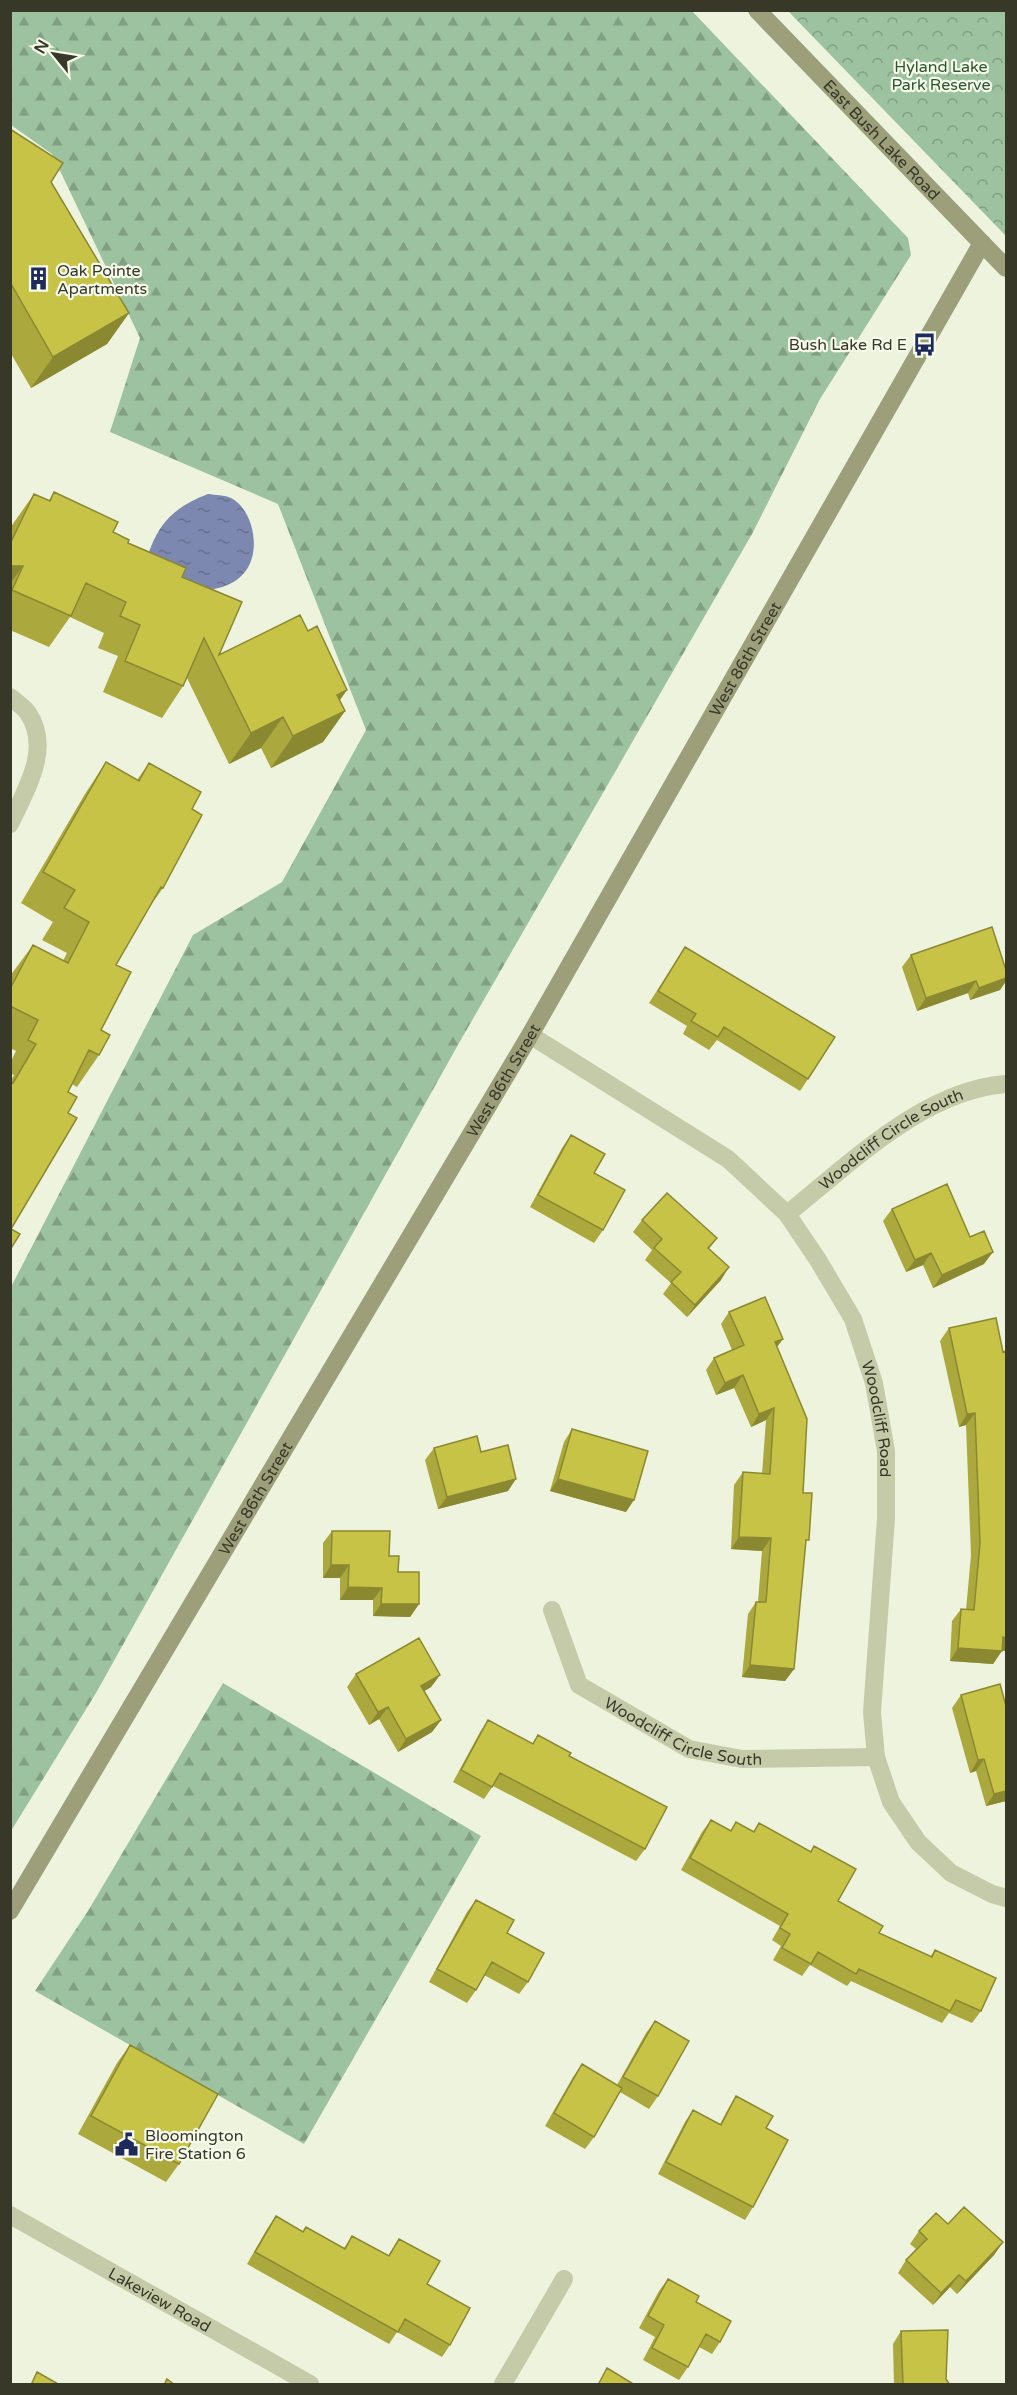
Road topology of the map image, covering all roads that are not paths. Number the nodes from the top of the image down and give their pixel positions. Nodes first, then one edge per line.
1 (758, 10) edge
2 (982, 243) junction
3 (1006, 268) edge
4 (10, 698) edge
5 (10, 824) edge
6 (530, 1035) junction
7 (1006, 1084) edge
8 (787, 1214) junction
9 (552, 1610) dead end
10 (876, 1757) junction
11 (1006, 1898) edge
12 (10, 1911) edge
13 (10, 2215) edge
14 (564, 2279) dead end
15 (310, 2385) edge
16 (504, 2385) edge

1 - 2 street, East Bush Lake Road
2 - 3 street, East Bush Lake Road
2 - 6 street, West 86th Street
4 - 5 street
6 - 8 street, Woodcliff Road
6 - 12 street, West 86th Street
7 - 8 street, Woodcliff Circle South
8 - 10 street, Woodcliff Road
9 - 10 street, Woodcliff Circle South
10 - 11 street, Woodcliff Road
13 - 15 street, Lakeview Road
14 - 16 street

